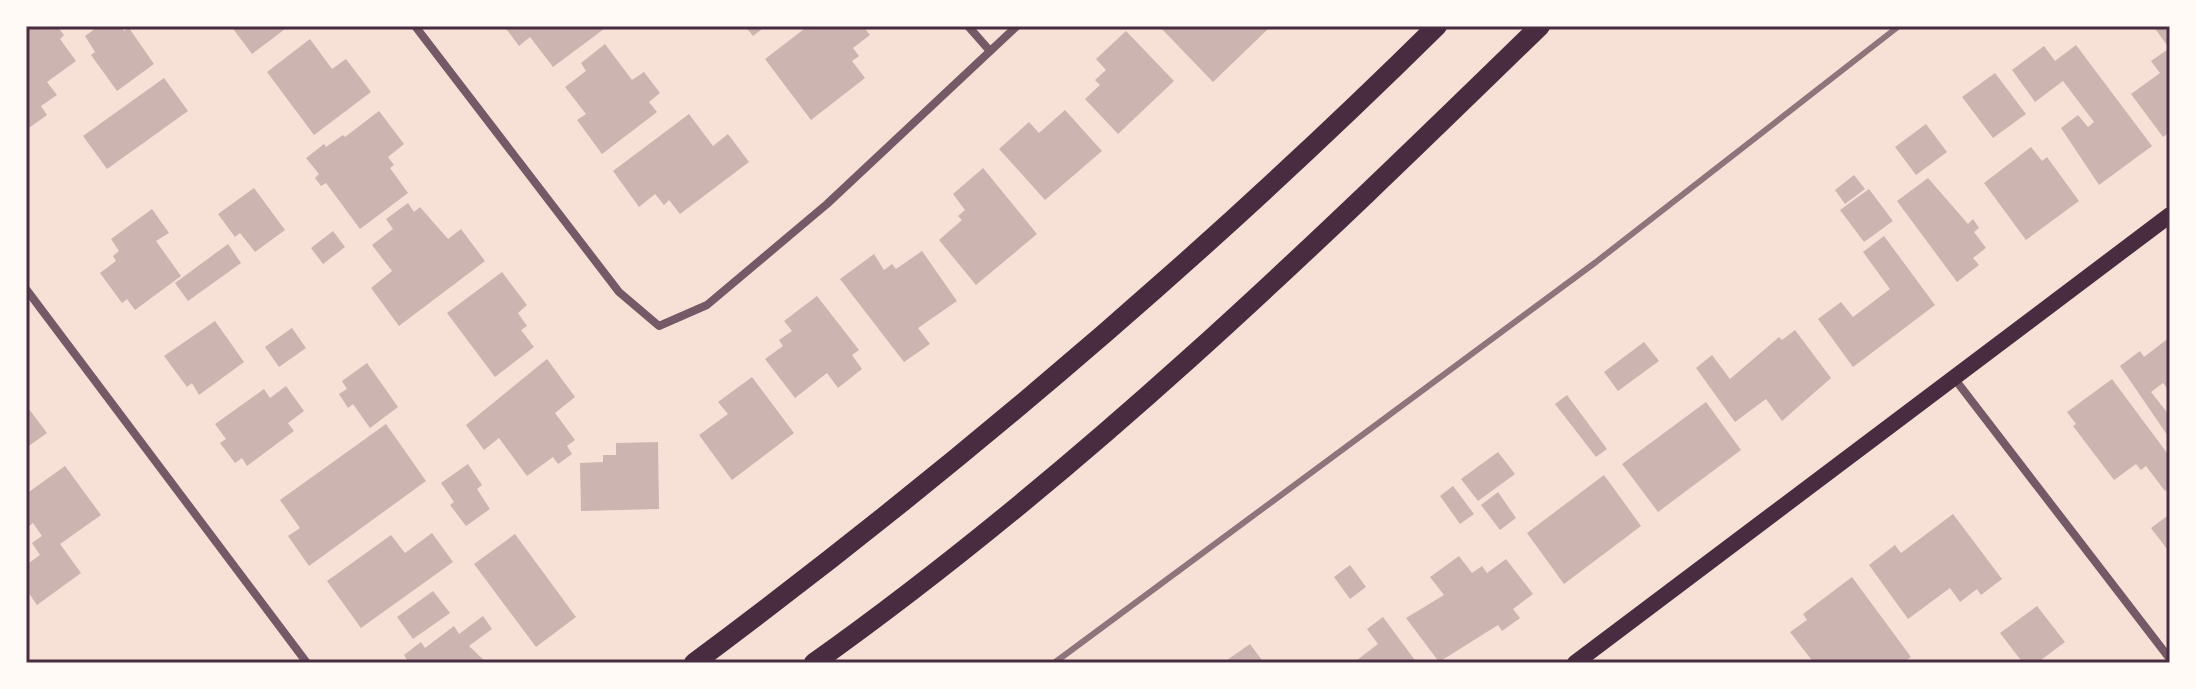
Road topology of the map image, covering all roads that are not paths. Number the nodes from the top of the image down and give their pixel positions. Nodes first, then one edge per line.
1 (415, 26) edge
2 (968, 26) edge
3 (1017, 26) edge
4 (1437, 26) edge
5 (1540, 26) edge
6 (990, 51) junction
7 (2170, 215) edge
8 (26, 289) edge
9 (1954, 378) junction
10 (2170, 659) edge
11 (307, 663) edge
12 (694, 663) edge
13 (814, 663) edge
14 (1575, 663) edge

1 - 6 street
2 - 6 street
3 - 6 street
4 - 12 main road
5 - 13 main road
7 - 9 main road
8 - 11 street
9 - 10 street
9 - 14 main road

